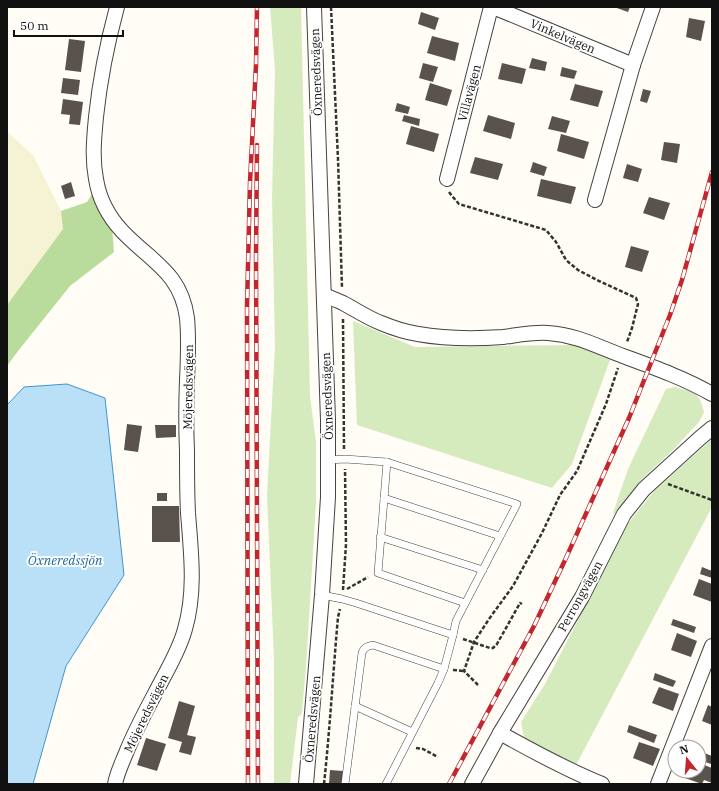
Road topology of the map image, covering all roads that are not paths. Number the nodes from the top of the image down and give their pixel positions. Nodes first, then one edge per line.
1 (117, 7) edge
2 (314, 7) edge
3 (492, 7) edge
4 (654, 7) edge
5 (633, 65) junction
6 (446, 179) road end
7 (595, 200) dead end
8 (324, 295) junction
9 (712, 394) edge
10 (712, 428) edge
11 (328, 460) junction
12 (387, 462) junction
13 (384, 498) junction
14 (500, 536) junction
15 (380, 537) junction
16 (483, 570) junction
17 (322, 595) junction
18 (465, 603) junction
19 (453, 635) junction
20 (712, 646) edge
21 (444, 669) junction
22 (355, 706) junction
23 (412, 732) junction
24 (500, 733) junction
25 (115, 784) edge
26 (306, 784) edge
27 (345, 784) edge
28 (386, 784) edge
29 (472, 784) edge
30 (602, 784) edge
31 (658, 784) edge

1 - 25 street, Möjeredsvägen
2 - 8 street, Öxneredsvägen
3 - 5 street, Vinkelvägen
3 - 6 street, Villavägen
4 - 5 street
5 - 7 street
8 - 9 street
8 - 11 street, Öxneredsvägen
10 - 24 street, Perrongvägen
11 - 12 lane
11 - 17 street, Öxneredsvägen
12 - 13 lane
12 - 14 lane
13 - 14 lane
13 - 15 lane
14 - 16 lane
15 - 16 lane
15 - 18 lane
16 - 18 lane
17 - 19 lane
17 - 26 street, Öxneredsvägen
18 - 19 lane
19 - 21 lane
20 - 31 street
21 - 22 lane
21 - 23 lane
22 - 23 lane
22 - 27 lane
23 - 28 lane
24 - 29 street, Perrongvägen
24 - 30 street

